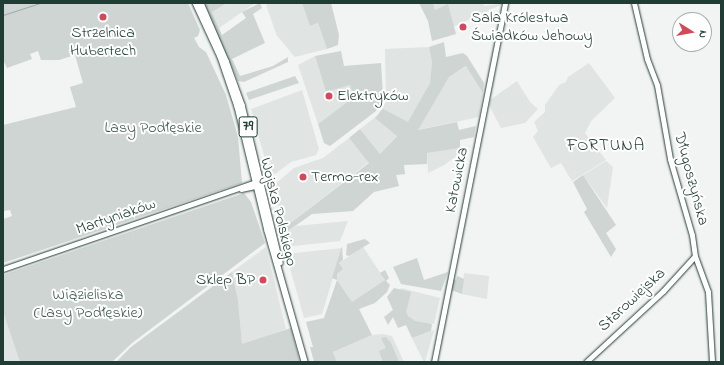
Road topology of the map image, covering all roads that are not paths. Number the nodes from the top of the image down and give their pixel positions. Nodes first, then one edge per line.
1 (196, 3) edge
2 (201, 3) edge
3 (505, 3) edge
4 (634, 3) edge
5 (254, 174) junction
6 (260, 183) junction
7 (249, 186) junction
8 (259, 193) junction
9 (695, 256) junction
10 (3, 269) edge
11 (305, 362) edge
12 (308, 362) edge
13 (434, 362) edge
14 (586, 362) edge
15 (712, 362) edge

1 - 5 main road, Wojska Polskiego / 79
2 - 6 main road, Wojska Polskiego / 79
3 - 13 street, Katowicka
4 - 9 street, Długoszyńska
5 - 6 main road, Wojska Polskiego / 79
5 - 7 street
6 - 7 street, Martyniaków
6 - 8 main road, Wojska Polskiego / 79
6 - 12 main road, Wojska Polskiego / 79
7 - 8 street
7 - 10 street, Martyniaków
8 - 11 main road, Wojska Polskiego / 79
9 - 14 street, Starowiejska
9 - 15 street, Długoszyńska

